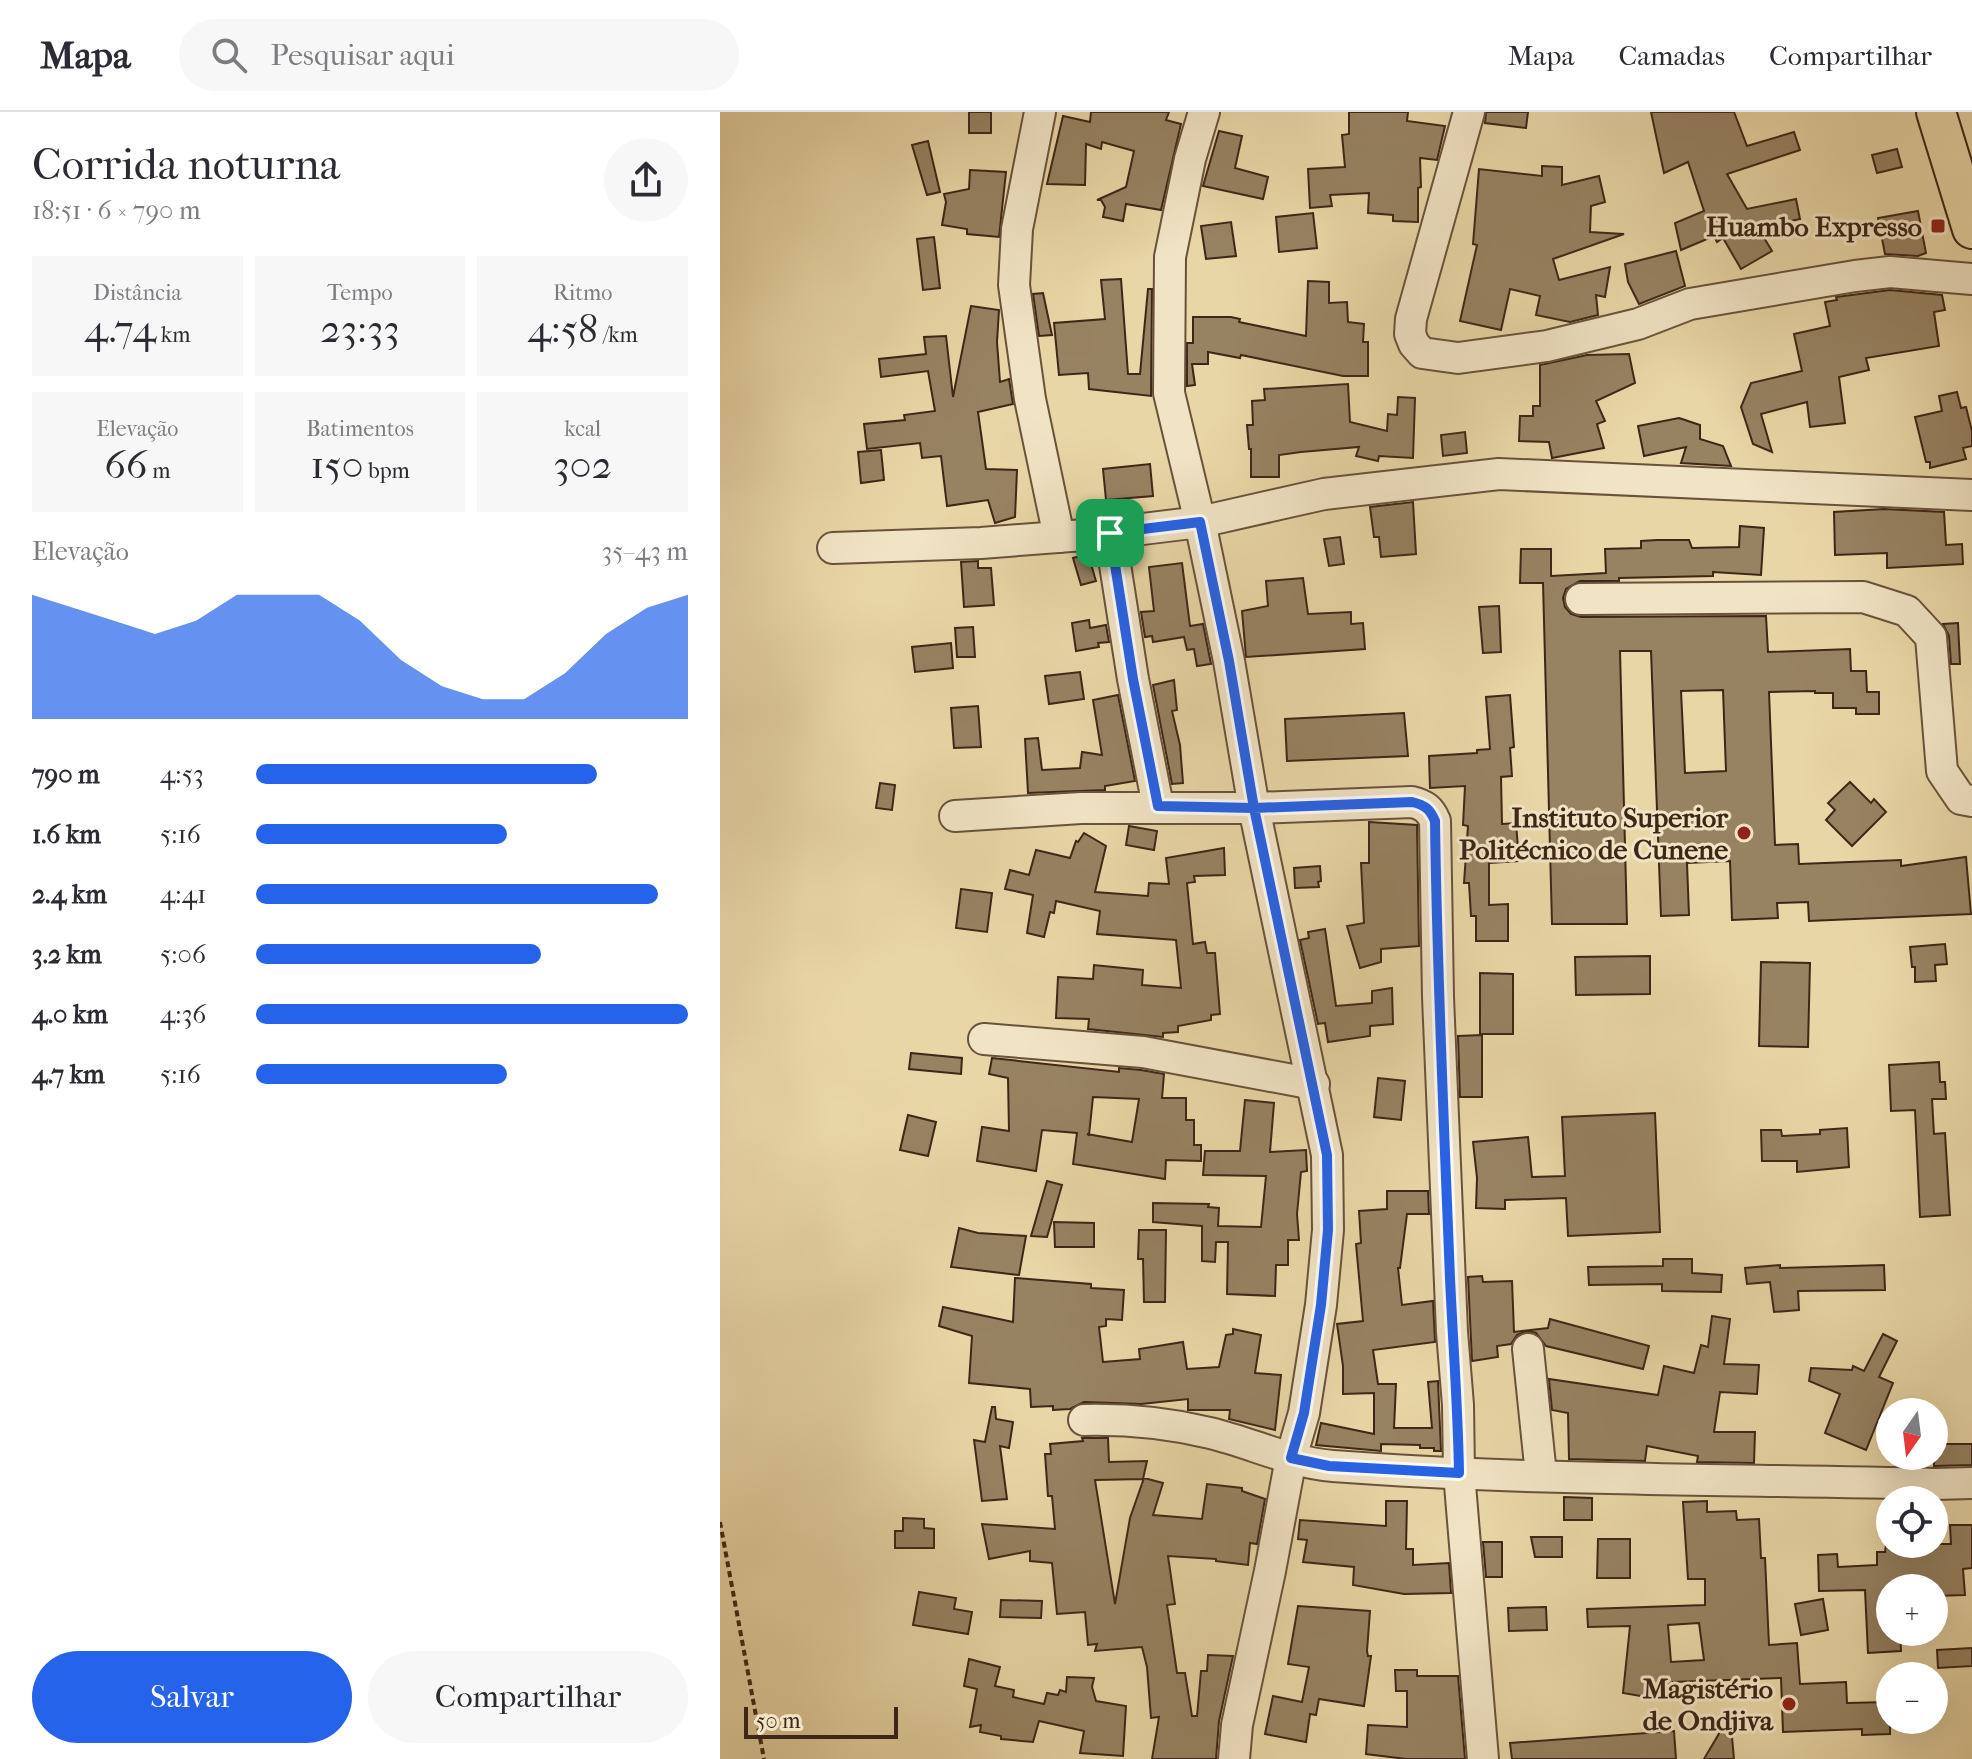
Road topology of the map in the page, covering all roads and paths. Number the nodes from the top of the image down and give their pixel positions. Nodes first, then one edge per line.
1 (1040, 112) edge
2 (1204, 112) edge
3 (1469, 112) edge
4 (1936, 112) edge
5 (1972, 229) edge
6 (1972, 279) edge
7 (1972, 495) edge
8 (1200, 522) junction
9 (1110, 533) junction
10 (1059, 537) junction
11 (833, 548) dead end
12 (1581, 599) dead end
13 (1972, 801) edge
14 (1158, 806) junction
15 (1254, 808) junction
16 (955, 816) dead end
17 (984, 1039) dead end
18 (1314, 1084) junction
19 (1528, 1349) dead end
20 (1084, 1420) dead end
21 (1291, 1458) junction
22 (1459, 1473) junction
23 (1541, 1475) junction
24 (1972, 1483) edge
25 (720, 1522) edge
26 (764, 1759) edge
27 (1234, 1759) edge
28 (1483, 1759) edge

1 - 10 street
2 - 8 street
3 - 6 street
4 - 5 main road
7 - 8 street
8 - 9 street
8 - 15 street
9 - 10 street
9 - 14 street
10 - 11 street
12 - 13 street
14 - 15 street
14 - 16 street
15 - 18 street
15 - 22 street
17 - 18 street
18 - 21 street
19 - 23 street
20 - 21 street
21 - 22 street
21 - 27 street
22 - 23 street
22 - 28 street
23 - 24 street
25 - 26 path

